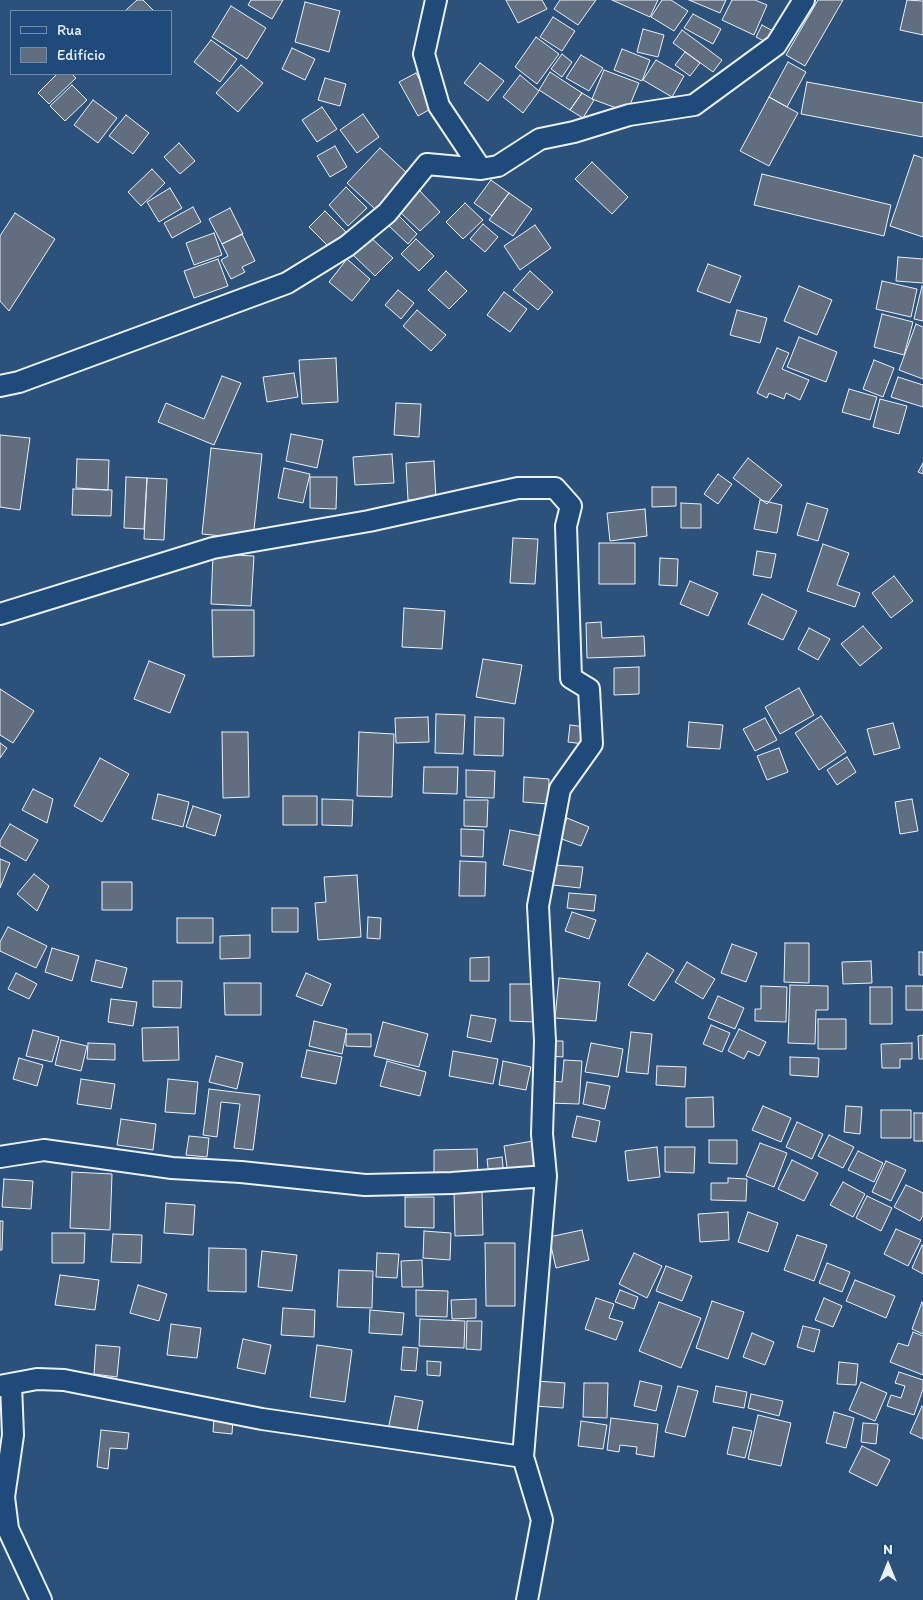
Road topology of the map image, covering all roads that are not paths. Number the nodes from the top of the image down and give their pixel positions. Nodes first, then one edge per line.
1 (436, 0) edge
2 (804, 0) edge
3 (481, 169) junction
4 (0, 386) edge
5 (0, 614) edge
6 (0, 1157) edge
7 (546, 1176) junction
8 (6, 1386) edge
9 (523, 1457) junction
10 (41, 1600) edge
11 (527, 1600) edge

1 - 3 street
2 - 3 street
3 - 4 street
5 - 7 street
6 - 7 street
7 - 9 street
8 - 9 street
8 - 10 street
9 - 11 street

